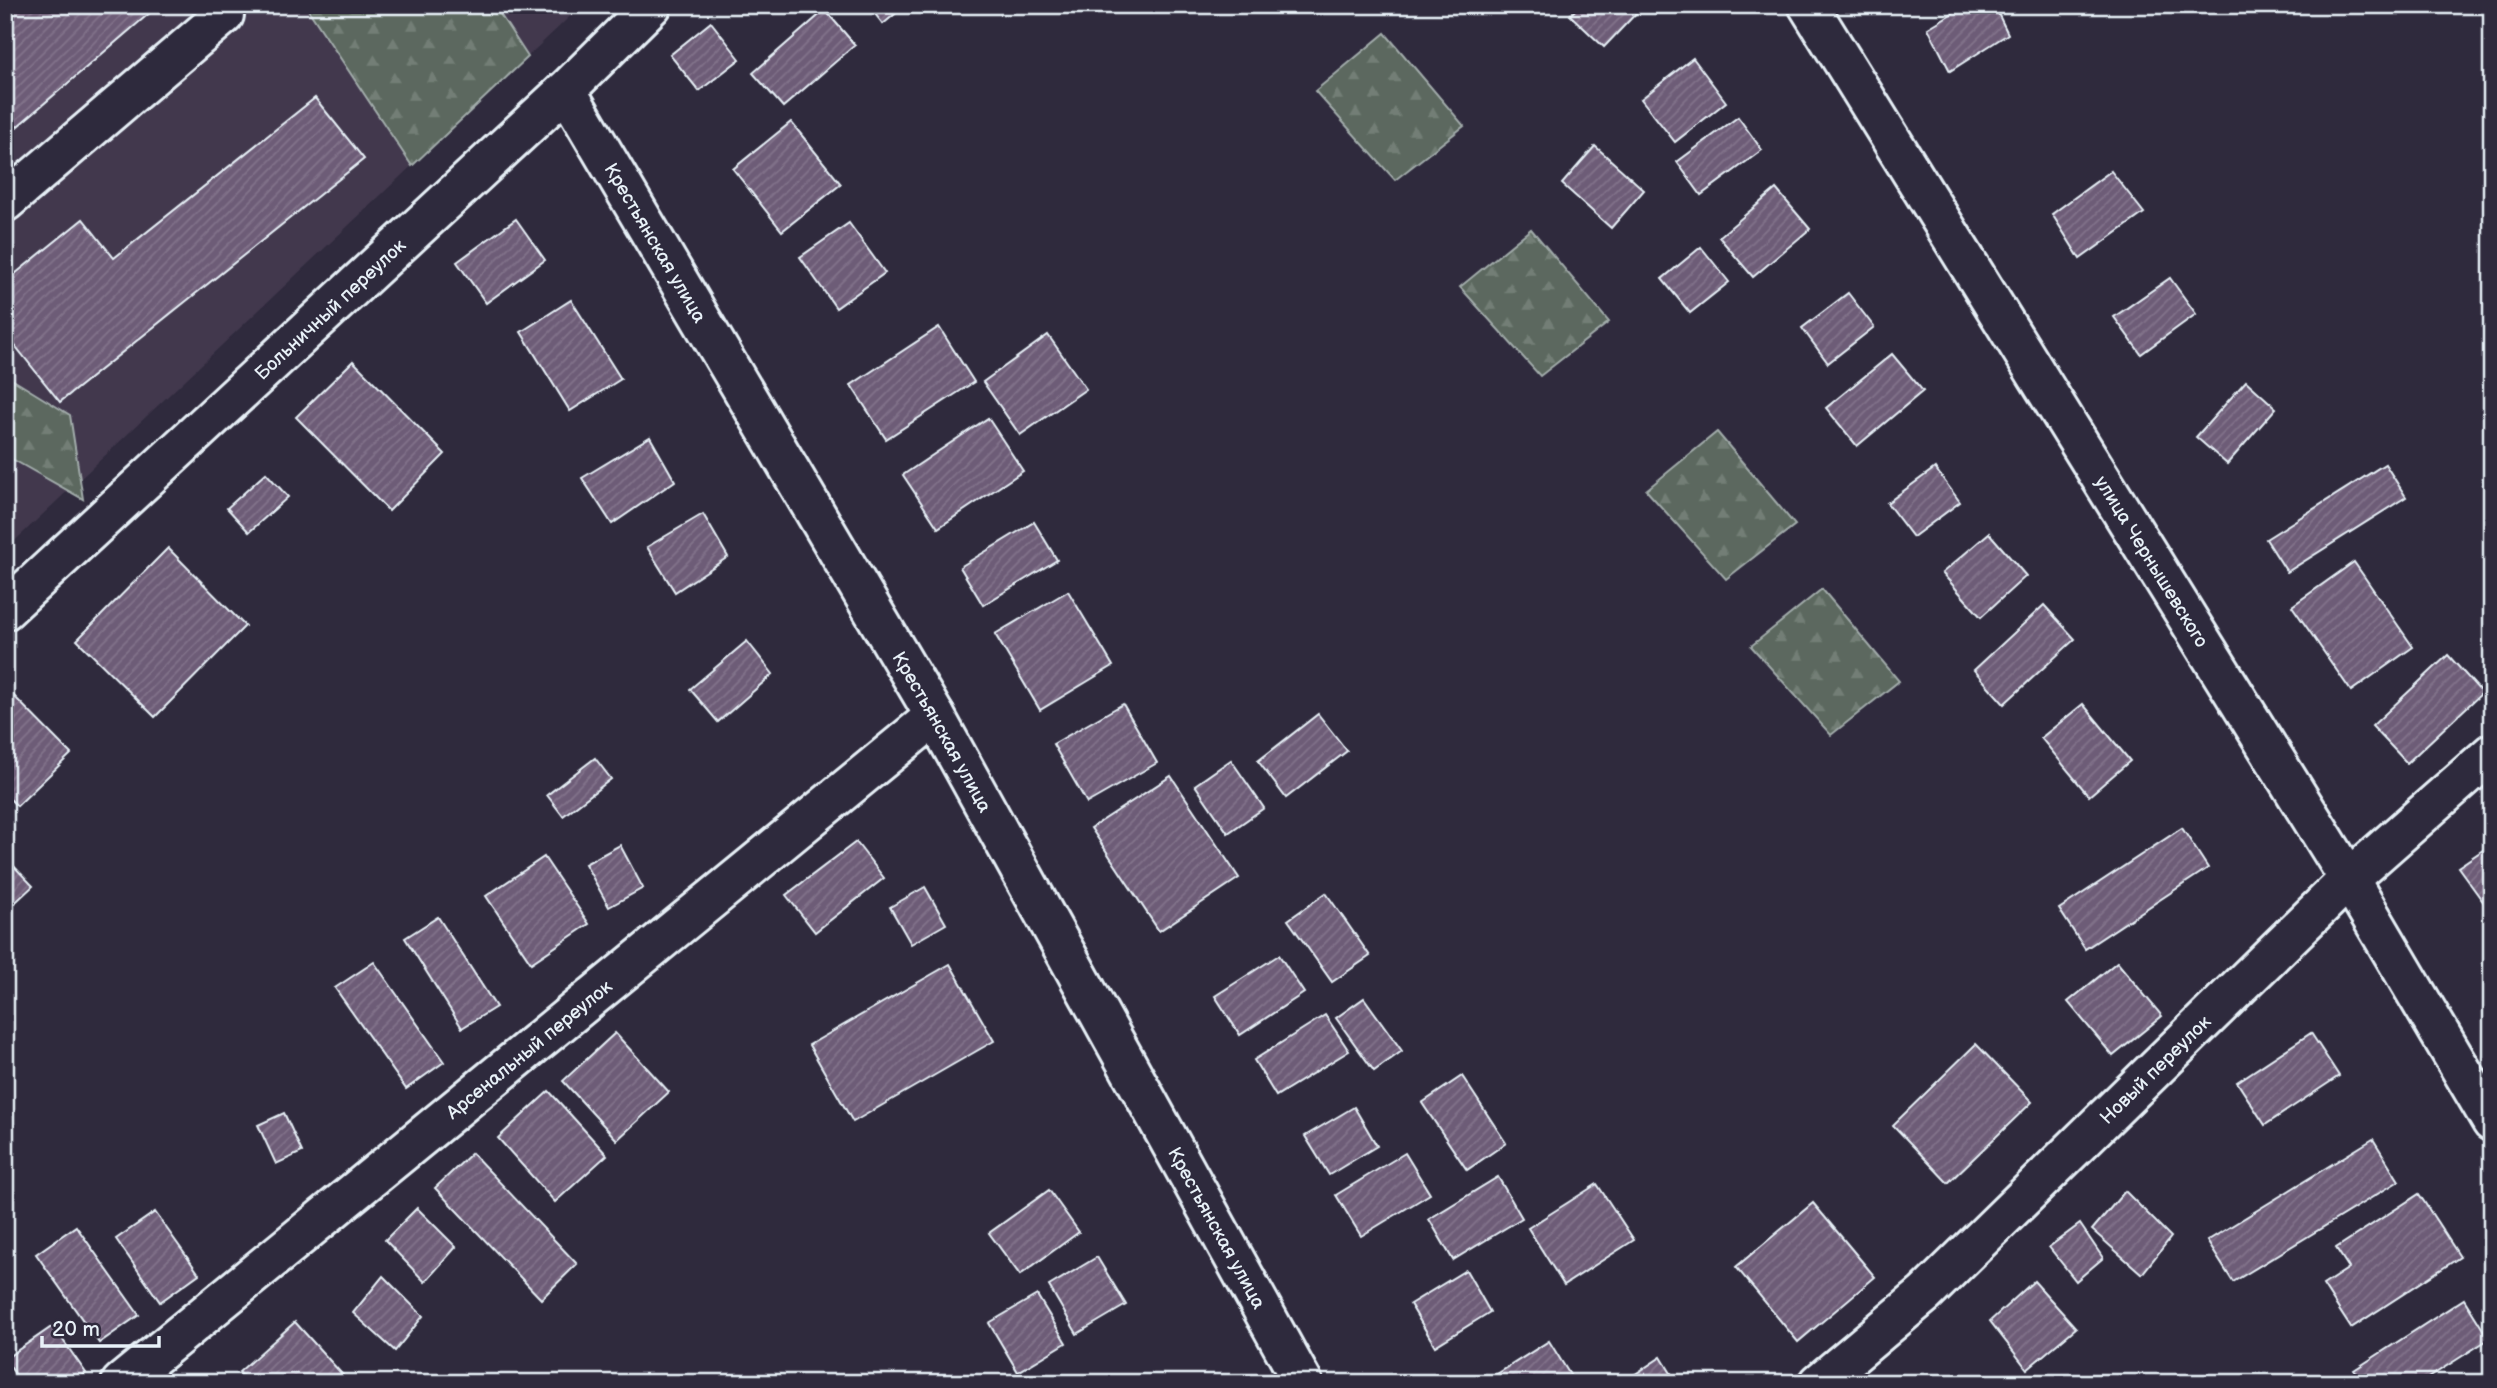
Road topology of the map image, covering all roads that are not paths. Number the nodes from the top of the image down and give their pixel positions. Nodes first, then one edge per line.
1 (652, 5) edge
2 (1808, 5) edge
3 (224, 15) dead end
4 (566, 90) junction
5 (5, 202) edge
6 (5, 610) edge
7 (935, 716) junction
8 (2492, 753) edge
9 (2349, 878) junction
10 (2492, 1122) edge
11 (121, 1383) edge
12 (1303, 1383) edge
13 (1819, 1383) edge

1 - 4 street, Больничный переулок
2 - 9 street, улица Чернышевского
3 - 5 street
4 - 6 street, Больничный переулок
4 - 7 street, Крестьянская улица
7 - 11 street, Арсенальный переулок
7 - 12 street, Крестьянская улица
8 - 9 street, Новый переулок
9 - 10 street, улица Чернышевского
9 - 13 street, Новый переулок

